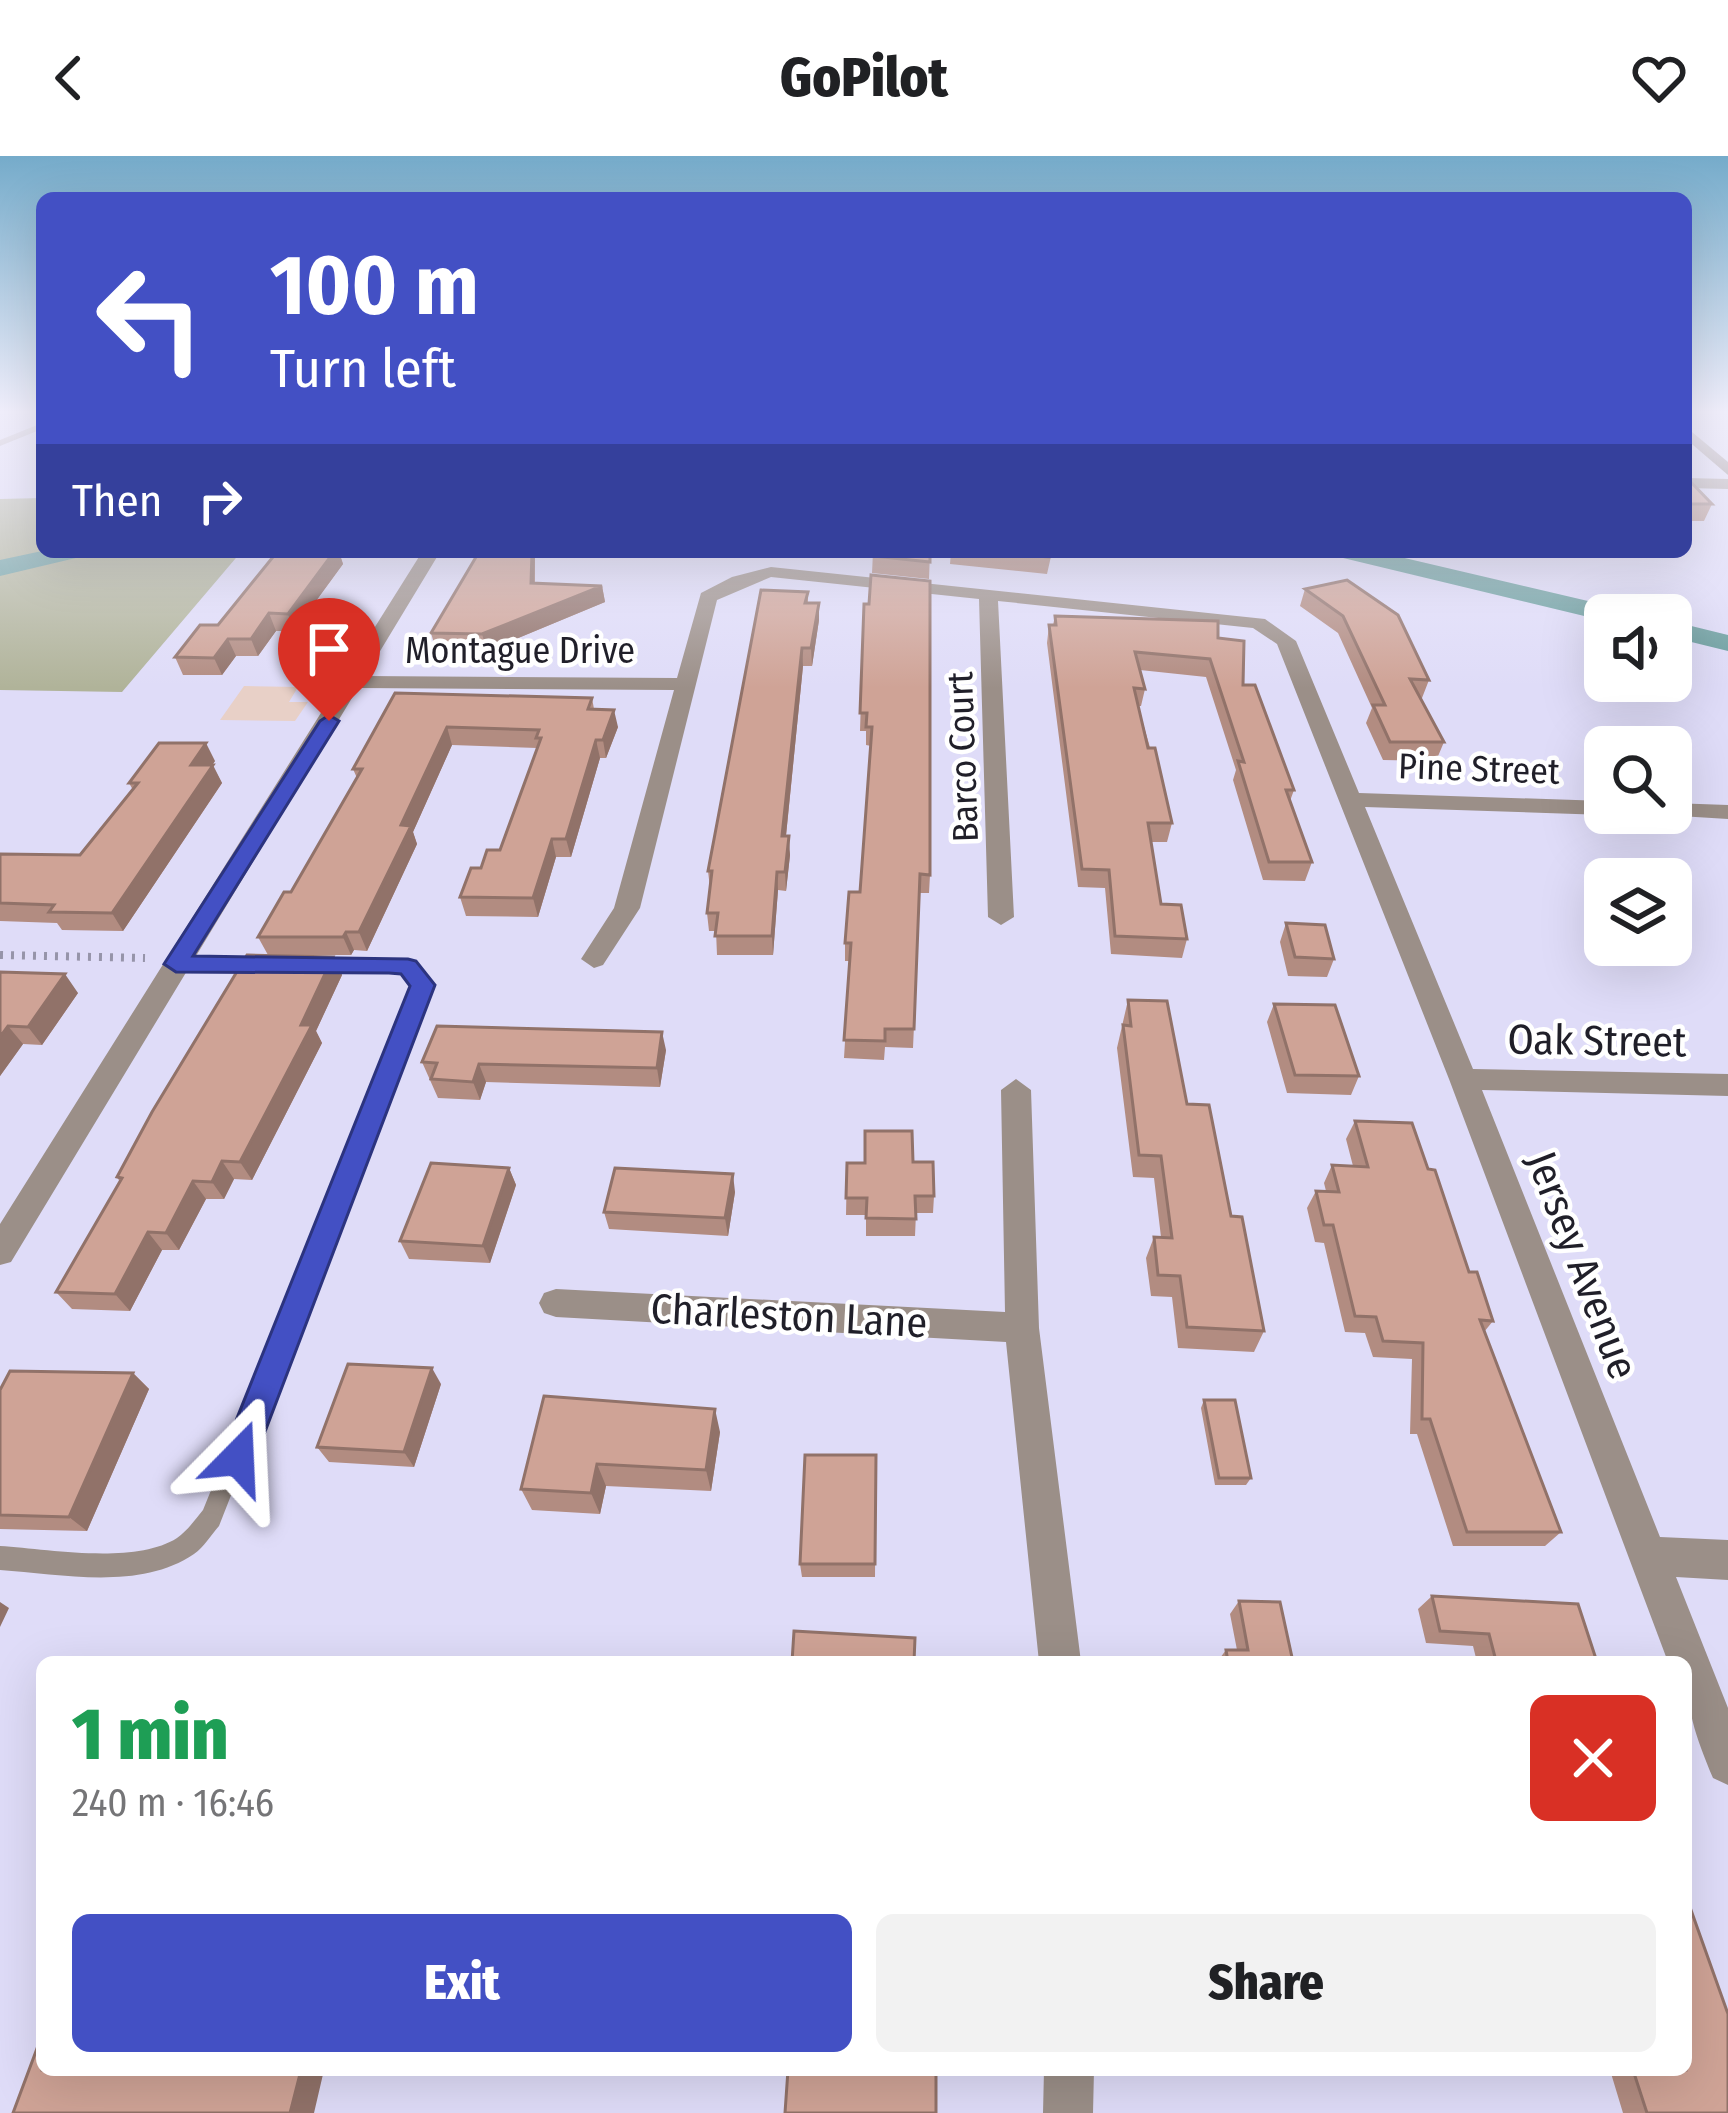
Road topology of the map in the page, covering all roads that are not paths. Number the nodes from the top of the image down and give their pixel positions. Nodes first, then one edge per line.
1 (427, 558) edge
2 (988, 594) junction
3 (354, 682) junction
4 (686, 684) junction
5 (1352, 800) junction
6 (1584, 807) edge
7 (1692, 811) edge
8 (1728, 812) edge
9 (1001, 917) dead end
10 (594, 959) dead end
11 (176, 964) junction
12 (1463, 1079) junction
13 (1728, 1085) edge
14 (1016, 1090) dead end
15 (0, 1252) edge
16 (556, 1303) dead end
17 (1022, 1328) junction
18 (1647, 1556) junction
19 (0, 1558) edge
20 (1728, 1560) edge
21 (1059, 1656) edge
22 (1686, 1656) edge
23 (1692, 1671) edge
24 (1728, 1763) edge
25 (1069, 2076) edge
26 (1068, 2113) edge

1 - 3 street
2 - 4 street, Jersey Avenue
2 - 5 street, Jersey Avenue
2 - 9 street, Barco Court
3 - 4 street, Montague Drive
3 - 11 street
4 - 10 street, Jersey Avenue
5 - 6 street, Pine Street
5 - 12 street, Jersey Avenue
7 - 8 street
11 - 15 street
11 - 19 lane
12 - 13 street, Oak Street
12 - 18 street, Jersey Avenue
14 - 17 street
16 - 17 street, Charleston Lane
17 - 21 street
18 - 20 street
18 - 22 street, Jersey Avenue
23 - 24 street, Jersey Avenue
25 - 26 street

